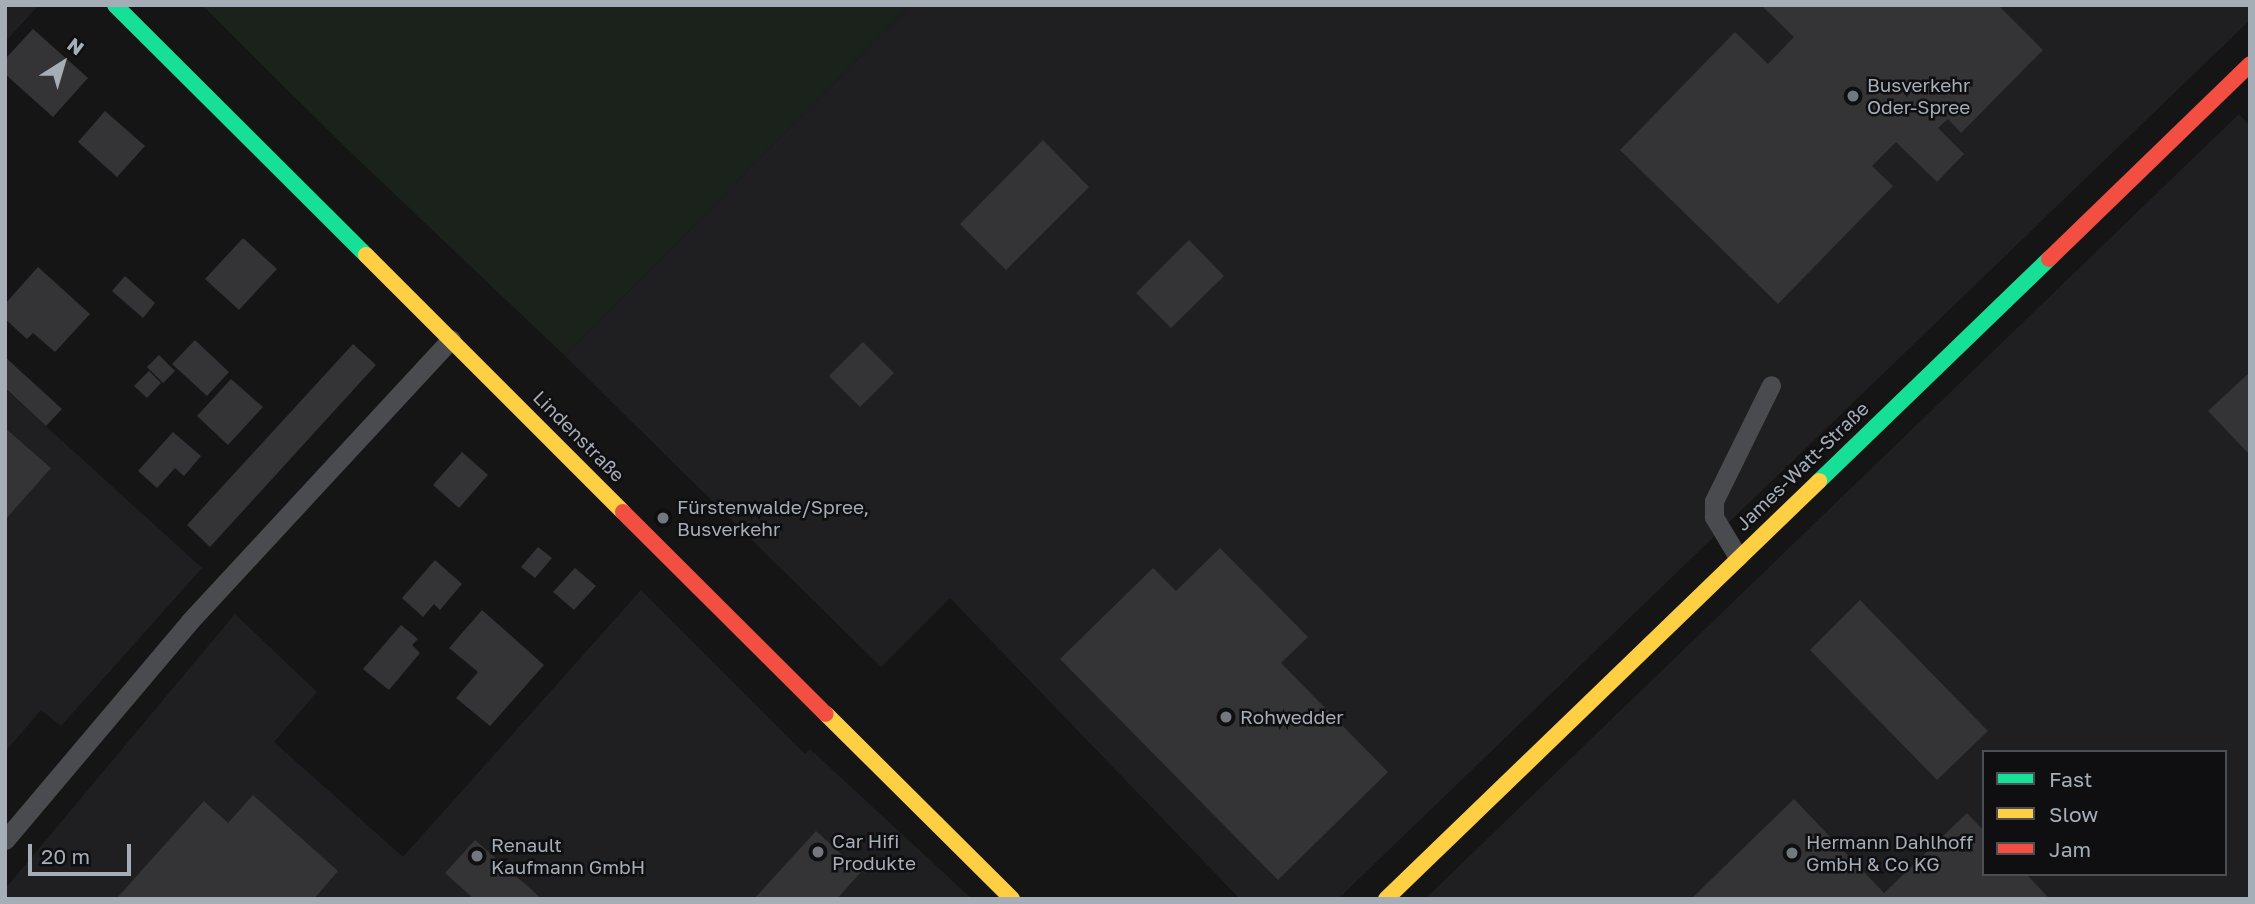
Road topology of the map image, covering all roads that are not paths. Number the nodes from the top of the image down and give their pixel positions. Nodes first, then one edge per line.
1 (115, 5) edge
2 (2250, 64) edge
3 (451, 339) junction
4 (1771, 385) dead end
5 (1738, 557) junction
6 (5, 840) edge
7 (1012, 899) edge
8 (1386, 899) edge

1 - 3 street, Lindenstraße
2 - 5 street, James-Watt-Straße
3 - 6 lane
3 - 7 street, Lindenstraße
4 - 5 lane
5 - 8 street, James-Watt-Straße

